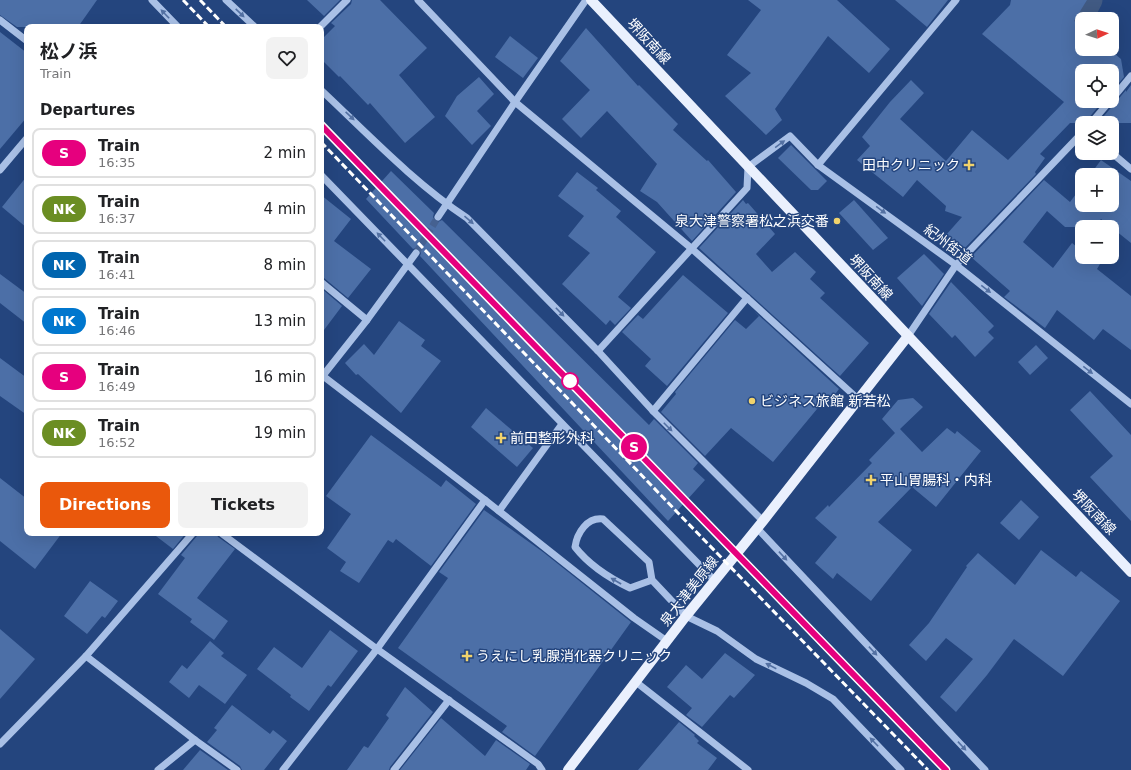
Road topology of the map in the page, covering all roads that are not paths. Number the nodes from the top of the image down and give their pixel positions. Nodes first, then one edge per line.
1 (152, 0) edge
2 (226, 0) edge
3 (348, 0) edge
4 (418, 0) edge
5 (586, 0) edge
6 (591, 0) edge
7 (956, 0) edge
8 (0, 20) edge
9 (175, 24) edge
10 (251, 24) edge
11 (323, 24) edge
12 (24, 39) edge
13 (1131, 76) edge
14 (1119, 90) edge
15 (324, 93) edge
16 (515, 102) junction
17 (1104, 108) edge
18 (1097, 116) edge
19 (1075, 140) edge
20 (24, 142) edge
21 (1119, 159) edge
22 (818, 165) junction
23 (748, 167) junction
24 (1131, 169) edge
25 (0, 170) edge
26 (324, 178) edge
27 (446, 204) junction
28 (438, 217) tunnel mouth
29 (691, 248) junction
30 (416, 253) tunnel mouth
31 (408, 265) junction
32 (956, 265) junction
33 (324, 284) edge
34 (747, 298) junction
35 (367, 320) junction
36 (908, 336) junction
37 (598, 351) junction
38 (324, 374) edge
39 (324, 379) edge
40 (858, 399) junction
41 (1131, 404) edge
42 (653, 411) junction
43 (562, 424) junction
44 (485, 500) junction
45 (499, 511) junction
46 (760, 524) junction
47 (190, 536) edge
48 (225, 536) edge
49 (1131, 572) edge
50 (652, 580) junction
51 (714, 580) junction
52 (686, 616) junction
53 (667, 641) junction
54 (377, 649) junction
55 (86, 656) junction
56 (636, 682) junction
57 (449, 700) junction
58 (195, 740) junction
59 (0, 744) edge
60 (158, 770) edge
61 (237, 770) edge
62 (284, 770) edge
63 (394, 770) edge
64 (542, 770) edge
65 (568, 770) edge
66 (748, 770) edge
67 (901, 770) edge
68 (985, 770) edge

9 -> 1 street
2 -> 10 street
3 - 11 street
4 - 16 street
5 - 16 street
6 - 23 main road, 堺阪南線
7 - 22 street
8 - 12 street
13 - 14 street
15 -> 27 street
16 - 27 street
16 - 29 street
17 - 18 street
19 - 32 street
20 - 25 street
21 - 24 street
23 -> 22 street, 紀州街道
22 -> 32 street, 紀州街道
23 - 29 street
23 - 36 main road, 堺阪南線
31 -> 26 street
27 - 28 street
27 -> 37 street
29 - 34 street
29 - 37 street
30 - 31 street
31 - 35 street
31 - 43 street
32 - 36 street
32 -> 41 street, 紀州街道
33 - 35 street
34 - 40 street
34 - 42 street
35 - 38 street
36 - 40 main road, 泉大津美原線
36 - 49 main road, 堺阪南線
37 - 42 street
39 - 44 street
40 - 46 main road, 泉大津美原線
42 -> 46 street
43 - 45 street
43 - 51 street
44 - 45 street
44 - 54 street
45 - 53 street
46 - 51 main road, 泉大津美原線
46 -> 68 street
47 - 55 street
48 - 54 street
50 -> 50 street
50 - 52 street
51 - 52 main road, 泉大津美原線
52 - 53 main road, 泉大津美原線
67 -> 52 street
53 - 56 main road, 泉大津美原線
54 - 57 street
54 - 62 street
55 - 58 street
55 - 59 street
56 - 65 main road, 泉大津美原線
56 - 66 street
57 - 63 street
57 - 64 street
58 - 60 street
58 - 61 street

